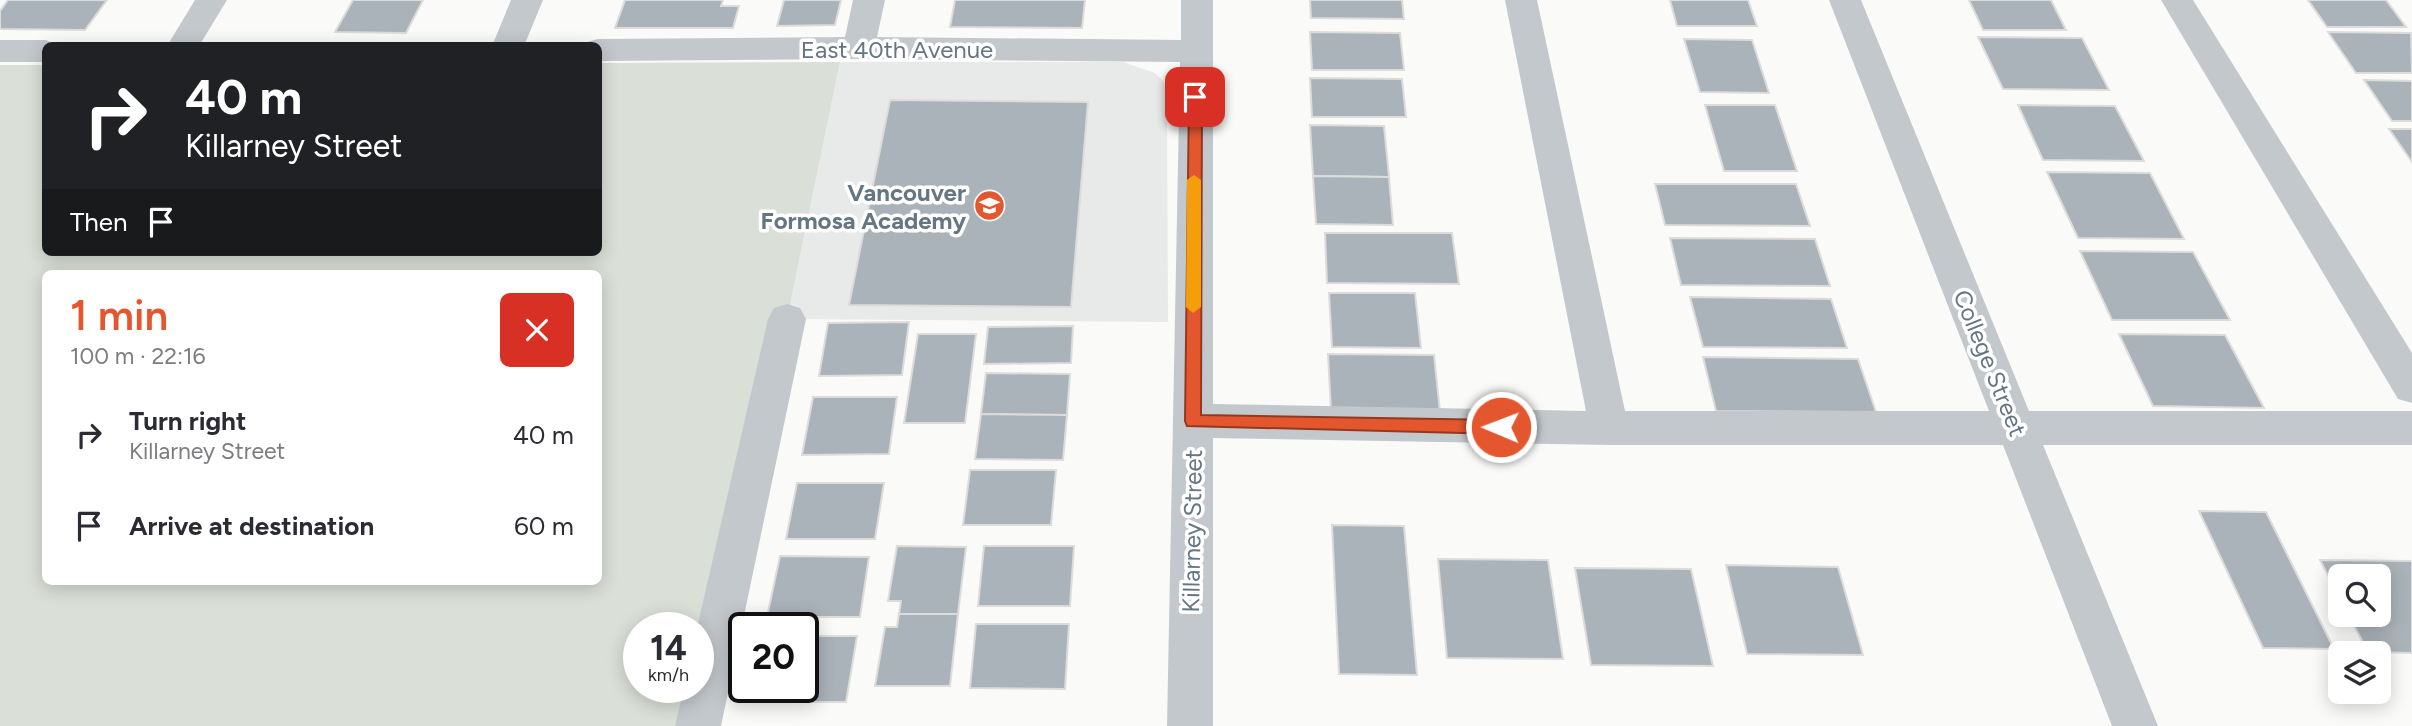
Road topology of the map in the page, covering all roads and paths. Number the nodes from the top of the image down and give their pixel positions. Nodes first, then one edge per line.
1 (211, 0) edge
2 (527, 0) edge
3 (869, 0) edge
4 (1197, 0) edge
5 (1521, 0) edge
6 (1845, 0) edge
7 (2177, 0) edge
8 (185, 42) edge
9 (510, 42) edge
10 (859, 48) junction
11 (602, 50) edge
12 (0, 51) edge
13 (42, 51) edge
14 (1196, 51) junction
15 (787, 319) dead end
16 (2412, 387) edge
17 (1193, 421) junction
18 (1608, 428) junction
19 (2412, 428) edge
20 (2016, 429) junction
21 (698, 726) edge
22 (1190, 726) edge
23 (2135, 726) edge

1 - 8 street
2 - 9 street
3 - 10 street
4 - 14 street, Killarney Street
5 - 18 street
6 - 20 street, College Street
7 - 16 street
10 - 11 street, East 40th Avenue
10 - 14 street, East 40th Avenue
12 - 13 street
14 - 17 street, Killarney Street
15 - 21 street
17 - 18 street
17 - 22 street, Killarney Street
18 - 20 street
19 - 20 street
20 - 23 street, College Street

